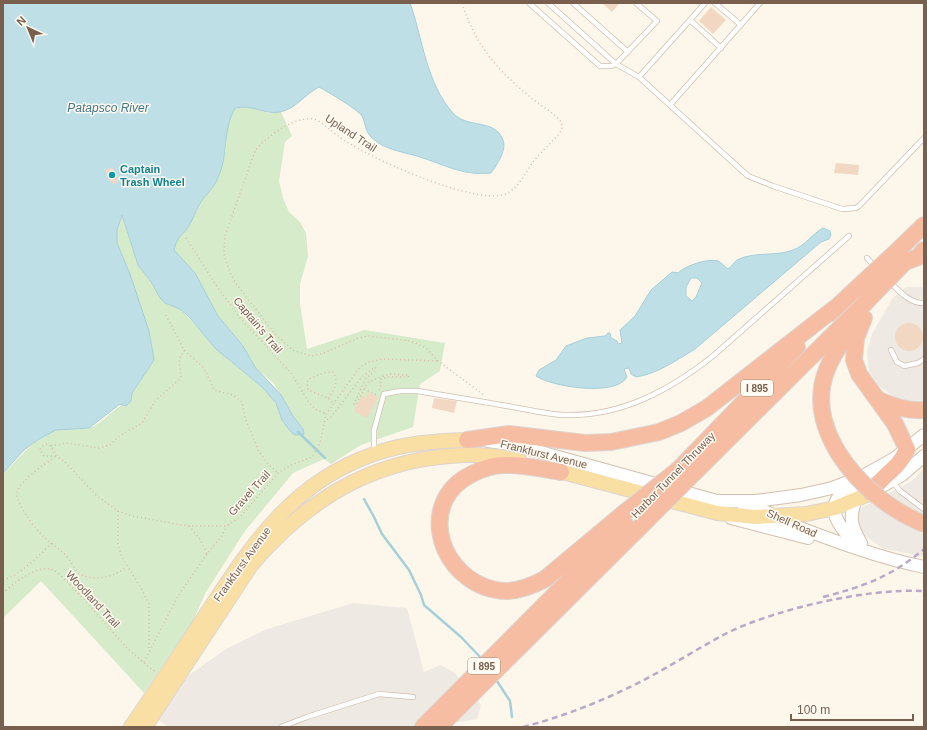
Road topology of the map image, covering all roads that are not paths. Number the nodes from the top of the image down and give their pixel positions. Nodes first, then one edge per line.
1 (529, 3) edge
2 (548, 3) edge
3 (573, 3) edge
4 (636, 3) edge
5 (705, 3) edge
6 (715, 3) edge
7 (760, 3) edge
8 (690, 20) junction
9 (741, 25) junction
10 (721, 48) junction
11 (628, 52) junction
12 (616, 64) junction
13 (639, 77) junction
14 (670, 106) junction
15 (924, 138) edge
16 (924, 225) edge
17 (848, 236) dead end
18 (867, 258) dead end
19 (911, 258) edge
20 (871, 303) junction
21 (924, 303) edge
22 (835, 308) junction
23 (864, 318) junction
24 (891, 350) dead end
25 (924, 359) edge
26 (879, 400) junction
27 (924, 410) edge
28 (924, 435) edge
29 (467, 440) junction
30 (907, 449) junction
31 (374, 454) junction
32 (924, 456) edge
33 (404, 463) junction
34 (561, 472) junction
35 (863, 476) junction
36 (892, 481) junction
37 (871, 493) junction
38 (856, 500) junction
39 (717, 507) junction
40 (835, 508) junction
41 (924, 509) edge
42 (635, 515) junction
43 (778, 517) junction
44 (297, 518) junction
45 (924, 524) edge
46 (866, 551) junction
47 (924, 567) edge
48 (550, 608) junction
49 (413, 697) dead end
50 (131, 727) edge
51 (145, 727) edge
52 (281, 727) edge
53 (423, 727) edge
54 (439, 727) edge

1 - 12 lane
2 - 12 lane
3 - 11 lane
4 - 11 lane
5 - 8 lane
6 - 9 lane
7 - 9 lane
8 - 10 lane
8 - 13 lane
9 - 10 lane
10 - 14 lane
11 - 12 lane
12 - 13 lane
13 - 14 lane
14 - 15 lane
16 - 19 highway, Harbor Tunnel Thruway / I 895
17 - 31 lane
18 - 21 lane
19 - 20 highway, Harbor Tunnel Thruway / I 895, bridge
19 - 22 highway, Harbor Tunnel Thruway / I 895, bridge
20 - 23 highway
20 - 42 highway, Harbor Tunnel Thruway / I 895, bridge
22 - 29 highway
22 - 42 highway, Harbor Tunnel Thruway / I 895, bridge
23 - 26 highway
23 - 45 highway, bridge
24 - 25 lane
26 - 27 highway
26 - 30 highway
28 - 30 main road, Frankfurst Avenue
29 - 31 main road, Frankfurst Avenue
29 - 39 main road, Frankfurst Avenue
30 - 35 main road, Frankfurst Avenue
30 - 37 highway
31 - 33 main road
31 - 44 main road
31 - 50 main road, Frankfurst Avenue
32 - 36 main road, Frankfurst Avenue
33 - 34 main road, Frankfurst Avenue
33 - 44 main road, Frankfurst Avenue
34 - 39 main road, Frankfurst Avenue
34 - 42 highway
35 - 39 main road, Frankfurst Avenue
35 - 40 main road
36 - 37 main road, Frankfurst Avenue
36 - 41 lane
37 - 38 main road, Frankfurst Avenue
38 - 40 main road, Frankfurst Avenue
38 - 46 main road
39 - 43 main road, Frankfurst Avenue
39 - 46 main road, Shell Road
40 - 43 main road, Frankfurst Avenue
40 - 46 main road
42 - 48 highway, Harbor Tunnel Thruway / I 895
43 - 46 main road, Shell Road
44 - 51 main road, Frankfurst Avenue
46 - 47 main road, Shell Road
48 - 53 highway, Harbor Tunnel Thruway / I 895
48 - 54 highway, Harbor Tunnel Thruway / I 895
49 - 52 lane

